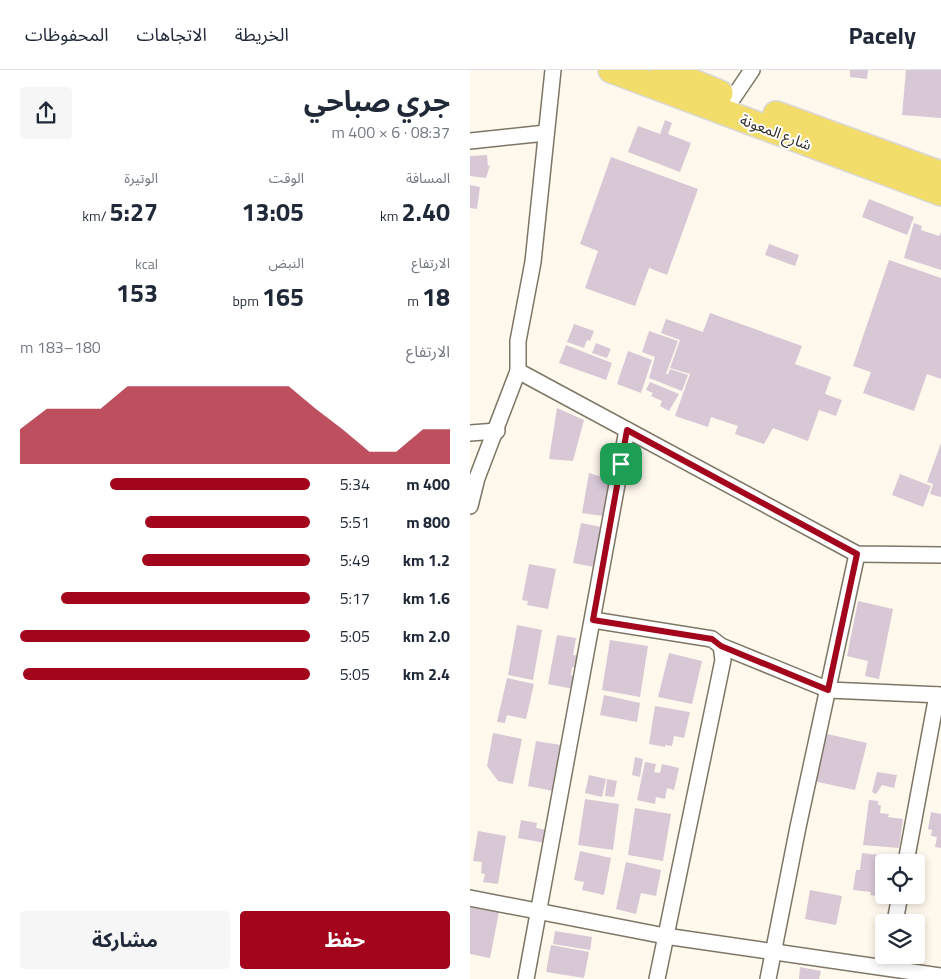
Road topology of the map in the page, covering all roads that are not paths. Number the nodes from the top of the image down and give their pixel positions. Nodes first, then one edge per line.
1 (553, 70) edge
2 (611, 70) edge
3 (664, 70) edge
4 (752, 70) edge
5 (732, 98) junction
6 (546, 133) junction
7 (470, 141) edge
8 (941, 174) edge
9 (941, 193) edge
10 (518, 371) junction
11 (627, 430) junction
12 (497, 431) junction
13 (470, 434) edge
14 (470, 506) edge
15 (857, 554) junction
16 (941, 555) edge
17 (593, 620) junction
18 (721, 646) junction
19 (828, 690) junction
20 (939, 695) edge
21 (908, 854) edge
22 (470, 898) edge
23 (540, 912) junction
24 (666, 936) junction
25 (773, 953) junction
26 (887, 967) edge
27 (941, 976) edge
28 (526, 979) edge
29 (657, 979) edge
30 (768, 979) edge

1 - 6 street
2 - 9 highway, شارع المعونة
3 - 5 highway, شارع المعونة
4 - 5 street
5 - 8 highway, شارع المعونة
6 - 7 street
6 - 10 street
10 - 11 street
10 - 12 street
11 - 15 street
11 - 17 street
12 - 13 street
12 - 14 street
15 - 16 street
15 - 19 street
17 - 18 street
17 - 23 street
18 - 19 street
18 - 24 street
19 - 20 street
19 - 25 street
20 - 21 street
22 - 23 street
23 - 24 street
23 - 28 street
24 - 25 street
24 - 29 street
25 - 26 street
25 - 30 street
26 - 27 street

